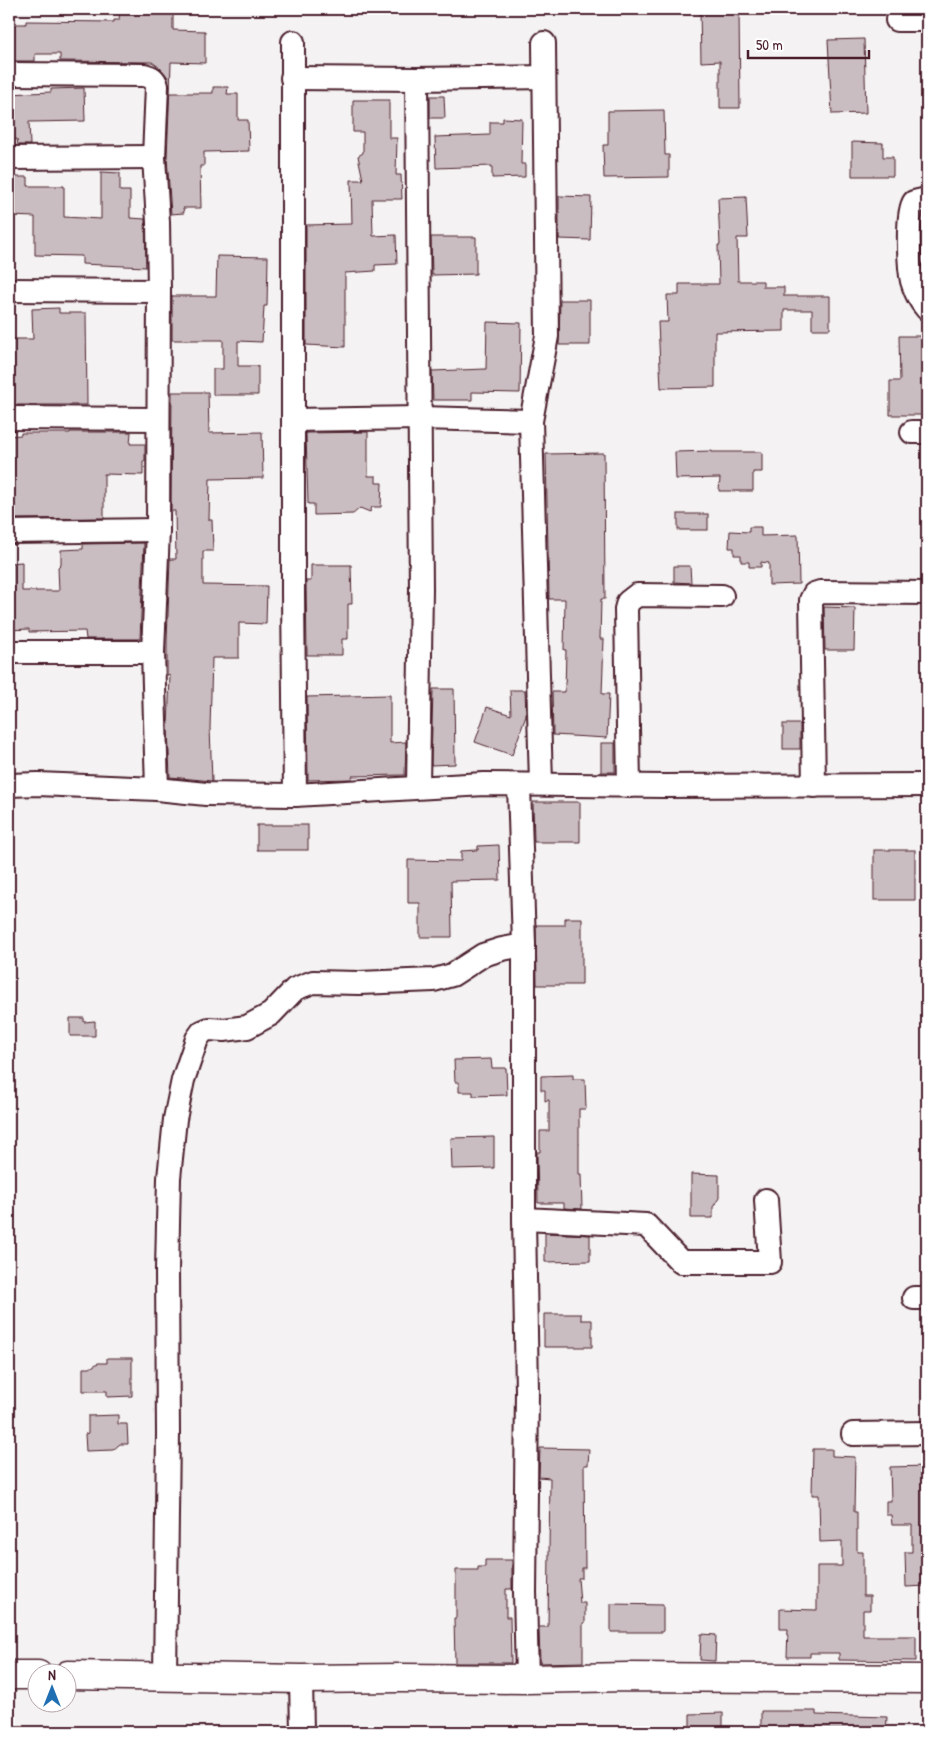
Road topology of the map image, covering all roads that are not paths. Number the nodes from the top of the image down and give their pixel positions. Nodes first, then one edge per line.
1 (897, 20) dead end
2 (927, 20) edge
3 (293, 42) dead end
4 (544, 43) dead end
5 (9, 74) edge
6 (544, 77) junction
7 (292, 78) junction
8 (417, 79) junction
9 (154, 157) junction
10 (9, 158) edge
11 (927, 199) edge
12 (9, 290) edge
13 (159, 291) junction
14 (927, 309) edge
15 (9, 418) edge
16 (420, 418) junction
17 (158, 419) junction
18 (293, 420) junction
19 (531, 421) junction
20 (158, 530) junction
21 (9, 532) edge
22 (927, 593) edge
23 (722, 596) dead end
24 (9, 652) edge
25 (153, 652) junction
26 (530, 784) junction
27 (9, 785) edge
28 (927, 785) edge
29 (629, 786) junction
30 (814, 786) junction
31 (418, 787) junction
32 (157, 788) junction
33 (295, 795) junction
34 (524, 945) junction
35 (766, 1200) dead end
36 (524, 1219) junction
37 (927, 1433) edge
38 (854, 1434) dead end
39 (9, 1674) edge
40 (28, 1675) edge
41 (78, 1675) edge
42 (165, 1676) junction
43 (301, 1679) junction
44 (527, 1679) junction
45 (927, 1679) edge
46 (302, 1732) edge

1 - 2 street
3 - 7 street
4 - 6 street
5 - 9 street
6 - 8 street
6 - 19 street
7 - 8 street
7 - 18 street
8 - 16 street
9 - 10 street
9 - 13 street
11 - 14 street
12 - 13 street
13 - 17 street
15 - 17 street
16 - 18 street
16 - 19 street
16 - 31 street
17 - 20 street
18 - 33 street
19 - 26 street
20 - 21 street
20 - 25 street
22 - 30 street
23 - 29 street
24 - 25 street
25 - 32 street
26 - 29 street
26 - 31 street
26 - 34 street
27 - 32 street
28 - 30 street
29 - 30 street
31 - 33 street
32 - 33 street
34 - 36 street
34 - 42 street
35 - 36 street
36 - 44 street
37 - 38 street
39 - 40 main road
41 - 42 main road
42 - 43 main road
43 - 44 main road
43 - 46 street
44 - 45 main road

